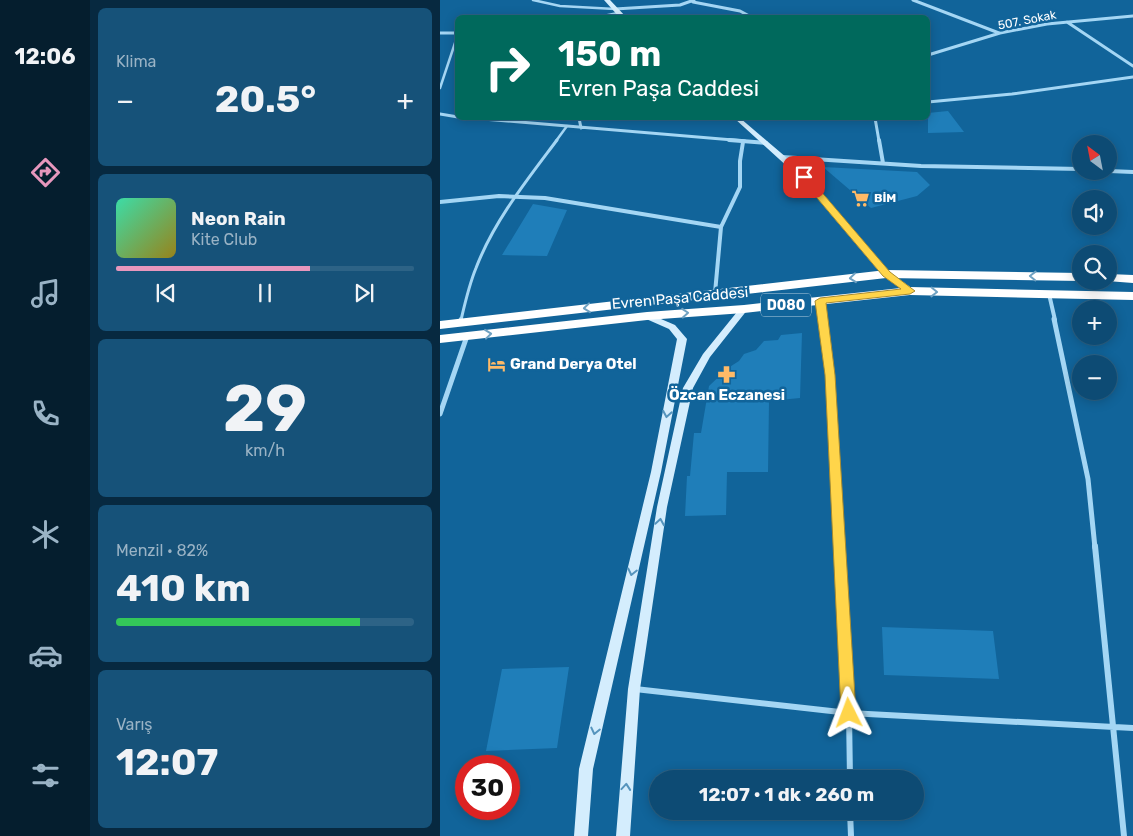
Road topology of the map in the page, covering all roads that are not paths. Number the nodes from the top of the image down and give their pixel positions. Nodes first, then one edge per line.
1 (533, 0) edge
2 (607, 0) edge
3 (913, 0) edge
4 (694, 1) edge
5 (620, 13) edge
6 (748, 15) edge
7 (1133, 16) edge
8 (1066, 22) junction
9 (440, 32) edge
10 (455, 33) edge
11 (1000, 34) junction
12 (455, 42) edge
13 (930, 54) edge
14 (1133, 66) edge
15 (1133, 77) edge
16 (440, 88) edge
17 (930, 102) edge
18 (440, 114) edge
19 (455, 116) edge
20 (495, 120) edge
21 (579, 120) edge
22 (739, 120) edge
23 (875, 120) edge
24 (567, 126) junction
25 (581, 128) junction
26 (743, 142) junction
27 (766, 143) junction
28 (782, 157) junction
29 (883, 163) junction
30 (1072, 169) edge
31 (1118, 171) edge
32 (1133, 172) edge
33 (515, 197) junction
34 (440, 202) edge
35 (720, 227) junction
36 (886, 274) junction
37 (1072, 277) edge
38 (1117, 278) edge
39 (1133, 279) edge
40 (910, 291) junction
41 (715, 293) junction
42 (1049, 294) junction
43 (1133, 296) edge
44 (820, 301) junction
45 (744, 309) junction
46 (647, 316) junction
47 (460, 322) junction
48 (440, 324) edge
49 (466, 336) junction
50 (440, 339) edge
51 (440, 414) edge
52 (634, 689) junction
53 (849, 713) junction
54 (1114, 727) junction
55 (1133, 728) edge
56 (850, 770) edge
57 (850, 820) edge
58 (581, 836) edge
59 (622, 836) edge
60 (851, 836) edge
61 (1124, 836) edge

1 - 5 lane
2 - 5 street
3 - 11 street
4 - 5 street
4 - 6 street
7 - 8 street, 507. Sokak
8 - 11 street, 507. Sokak
8 - 14 street
9 - 10 street
11 - 13 street, 507. Sokak
12 - 16 lane
15 - 17 street
18 - 19 street
20 - 24 street
21 - 25 street
22 - 27 street
23 - 29 street
24 - 25 street
24 - 33 lane
25 - 26 street
26 - 27 street
26 - 35 street
27 - 28 street
28 - 29 street
28 - 36 street
29 - 30 street
31 - 32 street
33 - 34 street
33 - 35 street
33 - 47 lane
35 - 41 street
37 -> 36 highway, Evren Paşa Caddesi / D080
36 - 40 street
36 -> 41 highway, Evren Paşa Caddesi / D080
38 - 39 highway
40 -> 42 highway, Evren Paşa Caddesi / D080
40 - 44 highway, Evren Paşa Caddesi / D080
41 -> 47 highway, Evren Paşa Caddesi / D080
42 - 43 highway, Evren Paşa Caddesi / D080
42 - 54 street
44 - 45 highway, Evren Paşa Caddesi / D080
44 - 53 street
46 -> 45 highway, Evren Paşa Caddesi / D080
52 -> 45 street
49 -> 46 highway, Evren Paşa Caddesi / D080
46 -> 58 street
47 - 48 highway, Evren Paşa Caddesi / D080
49 - 50 highway, Evren Paşa Caddesi / D080
49 - 51 street
52 - 53 street
59 -> 52 street
53 - 54 street
53 - 56 street
54 - 55 street
54 - 61 street
57 - 60 street

